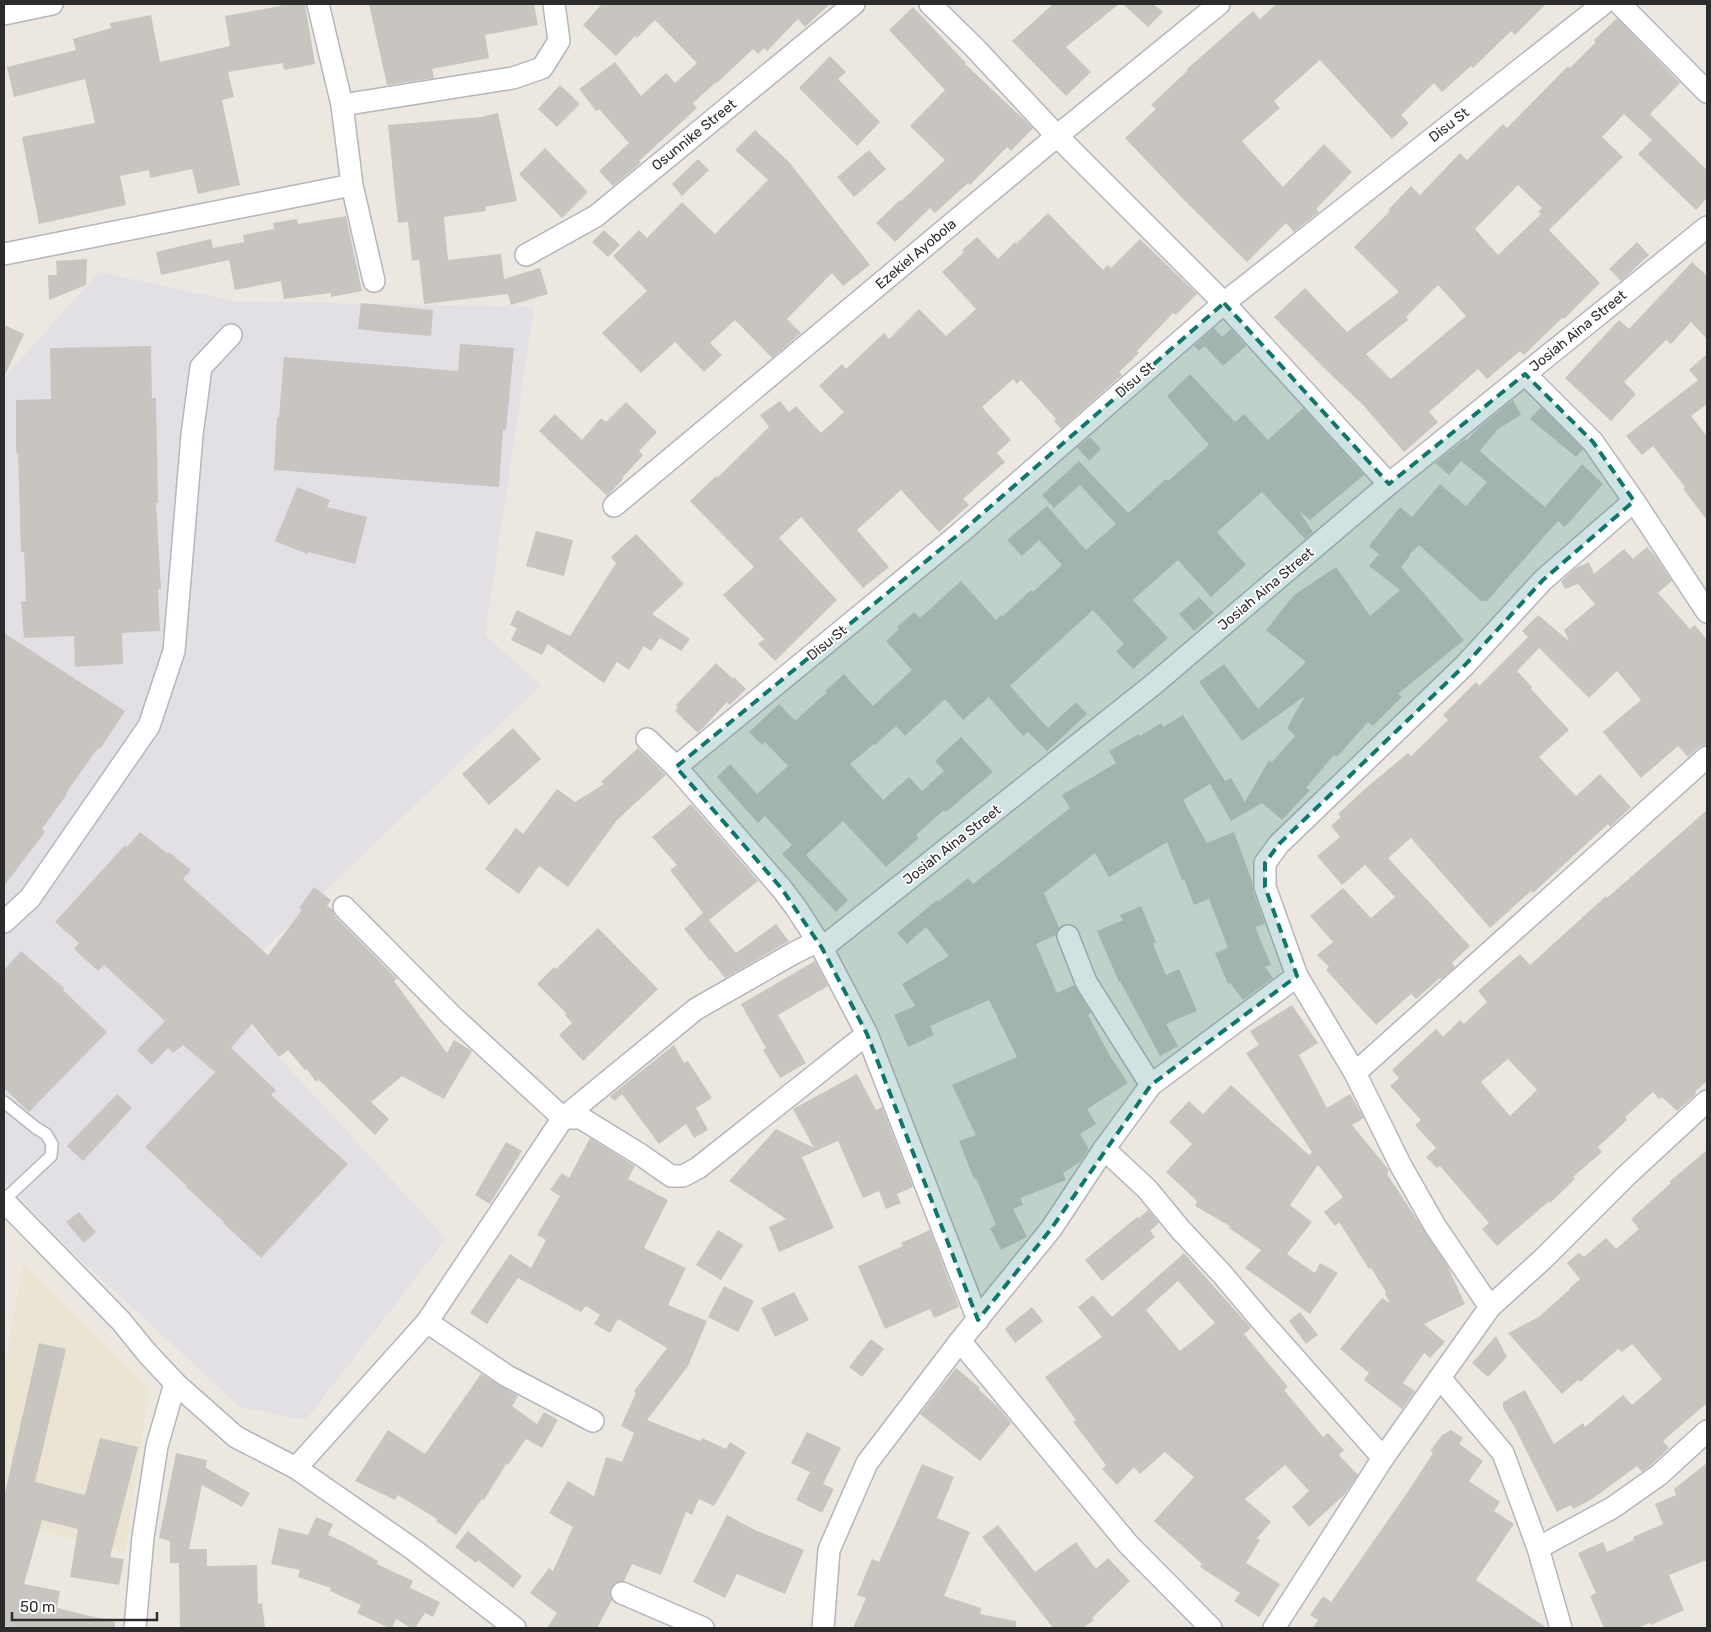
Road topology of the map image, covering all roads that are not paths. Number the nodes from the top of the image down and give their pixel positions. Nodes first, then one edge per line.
1 (52, 4) edge
2 (318, 4) edge
3 (554, 4) edge
4 (854, 4) edge
5 (930, 4) edge
6 (1219, 4) edge
7 (1603, 4) edge
8 (1620, 4) edge
9 (4, 14) edge
10 (1707, 92) edge
11 (342, 105) junction
12 (1057, 136) junction
13 (352, 185) junction
14 (1704, 236) edge
15 (4, 254) edge
16 (526, 254) dead end
17 (374, 281) dead end
18 (1224, 303) junction
19 (231, 335) dead end
20 (1525, 374) junction
21 (1389, 484) junction
22 (1634, 501) junction
23 (614, 506) dead end
24 (1707, 612) edge
25 (648, 739) dead end
26 (1707, 757) edge
27 (676, 767) junction
28 (344, 908) dead end
29 (4, 922) edge
30 (1068, 936) dead end
31 (820, 945) junction
32 (1297, 976) junction
33 (867, 1034) junction
34 (1355, 1073) junction
35 (1151, 1085) junction
36 (1707, 1101) edge
37 (4, 1102) edge
38 (563, 1118) junction
39 (1104, 1149) junction
40 (4, 1200) edge
41 (1490, 1307) junction
42 (978, 1320) junction
43 (427, 1322) junction
44 (960, 1342) junction
45 (1440, 1378) junction
46 (175, 1383) junction
47 (593, 1422) dead end
48 (1707, 1431) edge
49 (1383, 1458) junction
50 (296, 1468) junction
51 (1538, 1548) junction
52 (622, 1593) dead end
53 (135, 1628) edge
54 (515, 1628) edge
55 (703, 1628) edge
56 (823, 1628) edge
57 (1211, 1628) edge
58 (1274, 1628) edge
59 (1561, 1628) edge

1 - 9 street
2 - 11 street
3 - 11 street
4 - 16 street, Osunnike Street
5 - 12 street
6 - 12 street, Ezekiel Ayobola
7 - 18 street, Disu St
8 - 10 street
11 - 13 street
12 - 18 street
12 - 23 street, Ezekiel Ayobola
13 - 15 street
13 - 17 street
14 - 20 street, Josiah Aina Street
18 - 21 street
18 - 27 street, Disu St
19 - 29 street
20 - 21 street, Josiah Aina Street
20 - 22 street
21 - 31 street, Josiah Aina Street
22 - 24 street
22 - 32 street
25 - 27 street
26 - 34 street
27 - 31 street
28 - 38 street
30 - 35 street
31 - 33 street
31 - 38 street, Josiah Aina Street
32 - 34 street
32 - 35 street
33 - 38 street
33 - 42 street
34 - 41 street
35 - 39 street
36 - 41 street
37 - 40 lane
38 - 43 street, Josiah Aina Street
39 - 42 street
39 - 49 street
40 - 46 street
41 - 45 street
42 - 44 street
43 - 47 street
43 - 50 street, Josiah Aina Street
44 - 56 street
44 - 57 street
45 - 49 street
45 - 51 street
46 - 50 street
46 - 53 street
48 - 51 street
49 - 58 street
50 - 54 street
51 - 59 street
52 - 55 street

